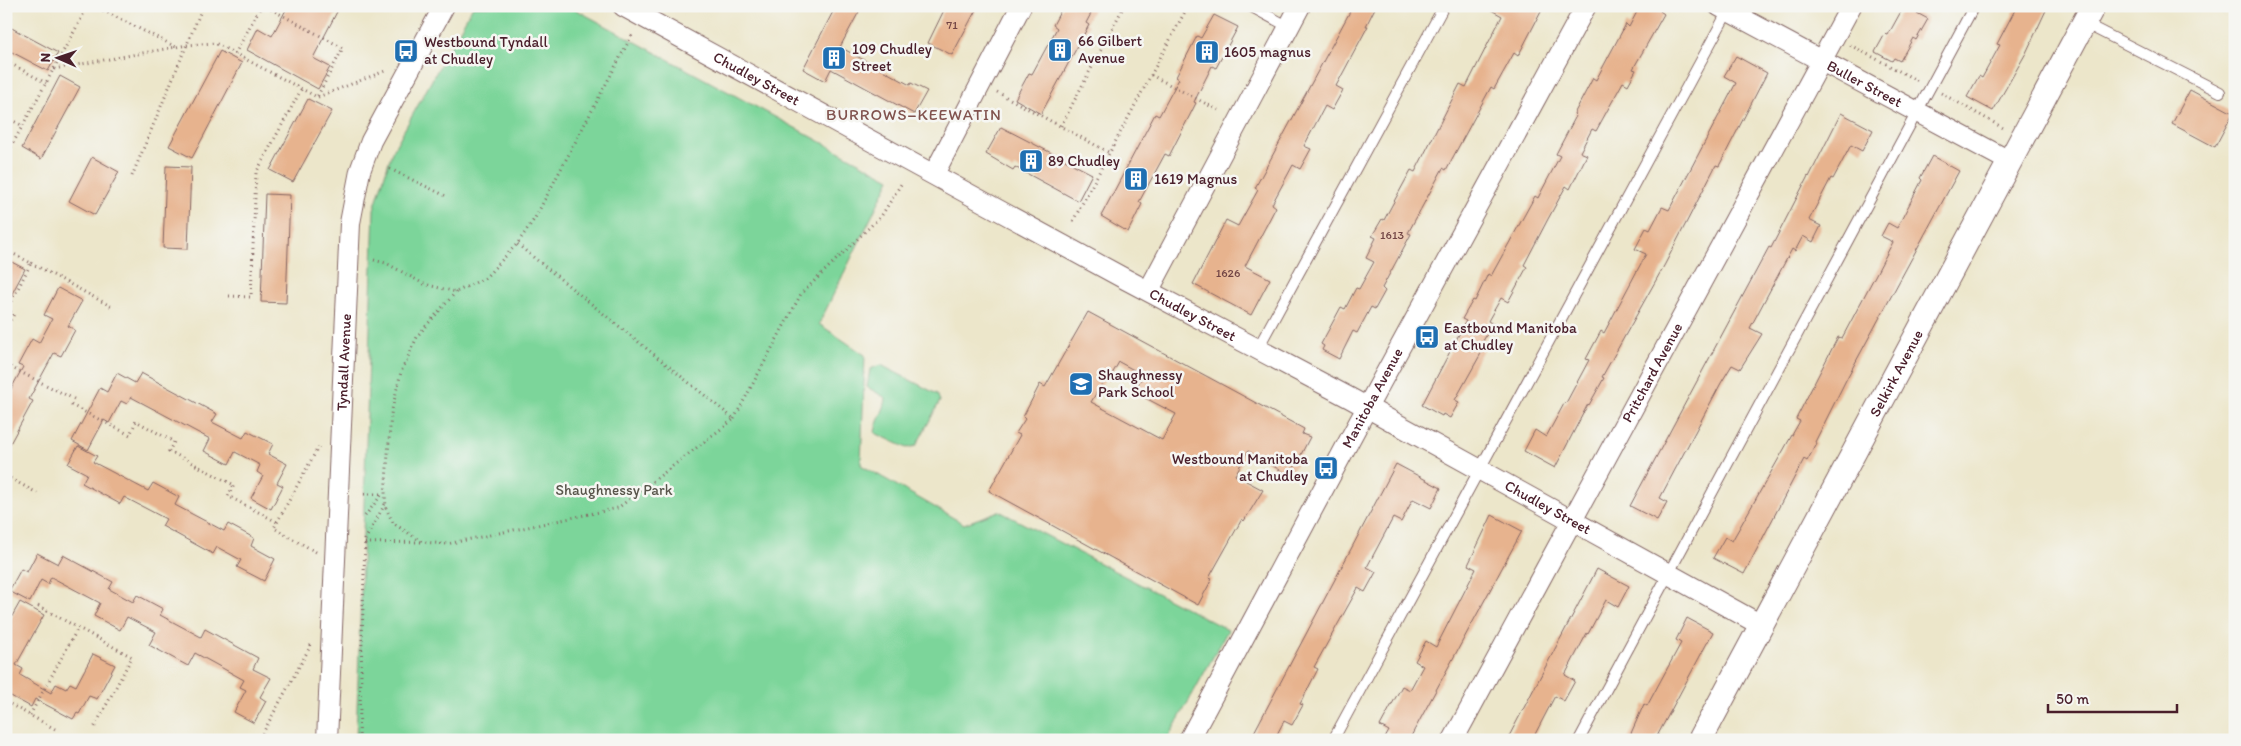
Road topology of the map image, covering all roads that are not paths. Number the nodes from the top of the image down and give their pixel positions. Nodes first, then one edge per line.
1 (444, 6) edge
2 (623, 6) edge
3 (1022, 6) edge
4 (1250, 6) edge
5 (1300, 6) edge
6 (1444, 6) edge
7 (1586, 6) edge
8 (1851, 6) edge
9 (1974, 6) edge
10 (1726, 8) edge
11 (2089, 14) edge
12 (1288, 27) junction
13 (1822, 60) junction
14 (2220, 92) dead end
15 (1917, 112) junction
16 (2009, 161) junction
17 (934, 174) junction
18 (1148, 290) junction
19 (1258, 348) junction
20 (1368, 408) junction
21 (1480, 469) junction
22 (1571, 522) junction
23 (1667, 574) junction
24 (1761, 625) junction
25 (327, 740) edge
26 (1189, 740) edge
27 (1333, 740) edge
28 (1453, 740) edge
29 (1579, 740) edge
30 (1700, 740) edge

1 - 25 street, Tyndall Avenue
2 - 17 street, Chudley Street
3 - 17 street
4 - 12 lane
5 - 12 street
6 - 19 lane
7 - 20 street, Manitoba Avenue
8 - 13 street, Pritchard Avenue
9 - 15 lane
10 - 13 street, Buller Street
10 - 21 lane
11 - 14 lane
11 - 16 street, Selkirk Avenue
12 - 18 street
13 - 15 street, Buller Street
13 - 22 street, Pritchard Avenue
15 - 16 street, Buller Street
15 - 23 lane
16 - 24 street, Selkirk Avenue
17 - 18 street, Chudley Street
18 - 19 street, Chudley Street
19 - 20 street, Chudley Street
20 - 21 street, Chudley Street
20 - 26 street, Manitoba Avenue
21 - 22 street, Chudley Street
21 - 27 lane
22 - 23 street, Chudley Street
22 - 28 street, Pritchard Avenue
23 - 24 street, Chudley Street
23 - 29 lane
24 - 30 street, Selkirk Avenue

